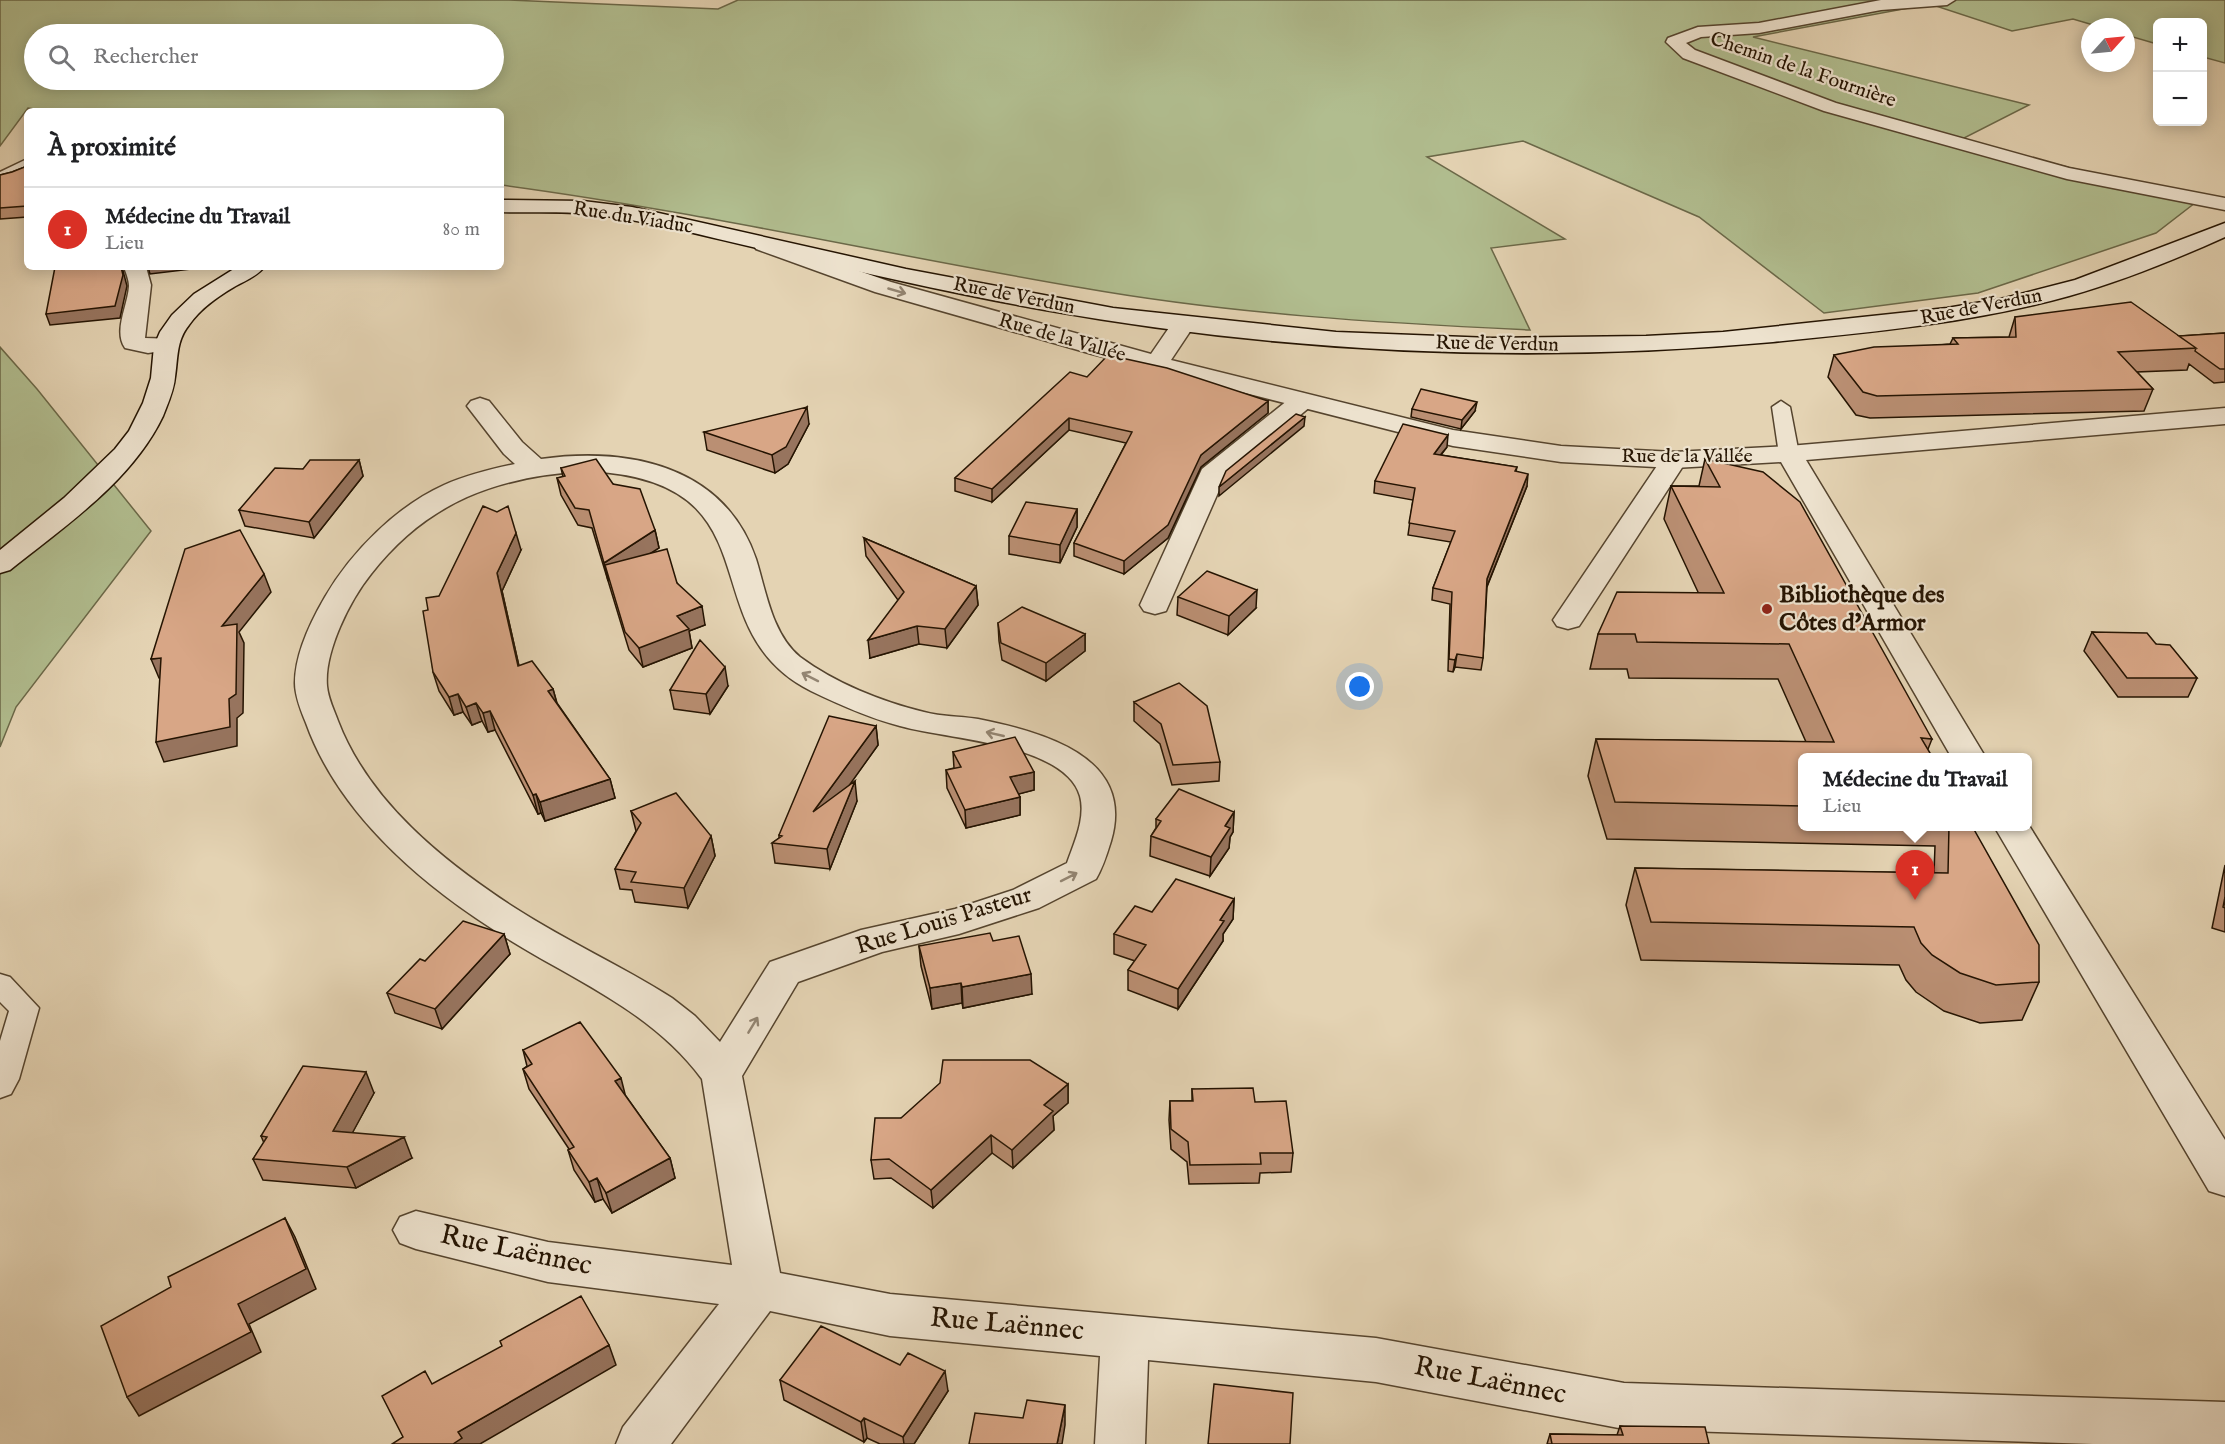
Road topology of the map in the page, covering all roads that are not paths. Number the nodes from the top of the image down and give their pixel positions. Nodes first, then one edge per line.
1 (1947, 0) edge
2 (24, 167) edge
3 (0, 178) edge
4 (2225, 204) edge
5 (504, 206) edge
6 (2225, 229) edge
7 (762, 244) junction
8 (136, 270) edge
9 (248, 270) edge
10 (1183, 324) junction
11 (167, 344) junction
12 (1157, 363) junction
13 (1302, 401) junction
14 (480, 406) dead end
15 (1781, 407) dead end
16 (2225, 416) edge
17 (1789, 454) junction
18 (1674, 460) junction
19 (534, 467) junction
20 (0, 564) edge
21 (1155, 605) dead end
22 (1568, 620) dead end
23 (1965, 753) edge
24 (2014, 831) edge
25 (0, 984) edge
26 (722, 1074) junction
27 (0, 1086) edge
28 (2225, 1178) edge
29 (416, 1230) dead end
30 (759, 1289) junction
31 (1125, 1335) junction
32 (2225, 1425) edge
33 (640, 1444) edge
34 (1120, 1444) edge

1 - 4 street, Chemin de la Fournière
2 - 3 street
5 - 7 street, Rue du Viaduc
6 - 10 street, Rue de Verdun
7 - 10 street, Rue de Verdun
7 -> 12 street, Rue de la Vallée
8 - 11 street
9 - 11 street
10 - 12 street, Rue de la Vallée
11 - 20 street
12 - 13 street, Rue de la Vallée
13 - 18 street, Rue de la Vallée
13 - 21 street
14 - 19 street
15 - 17 lane
16 - 17 street, Rue de la Vallée
17 - 18 street, Rue de la Vallée
17 - 23 street
18 - 22 street
19 - 26 street, Rue Louis Pasteur
26 -> 19 street, Rue Louis Pasteur
24 - 28 street
25 - 27 lane
26 - 30 street
29 - 30 street, Rue Laënnec
30 - 31 street, Rue Laënnec
30 - 33 street
31 - 32 street, Rue Laënnec
31 - 34 street

